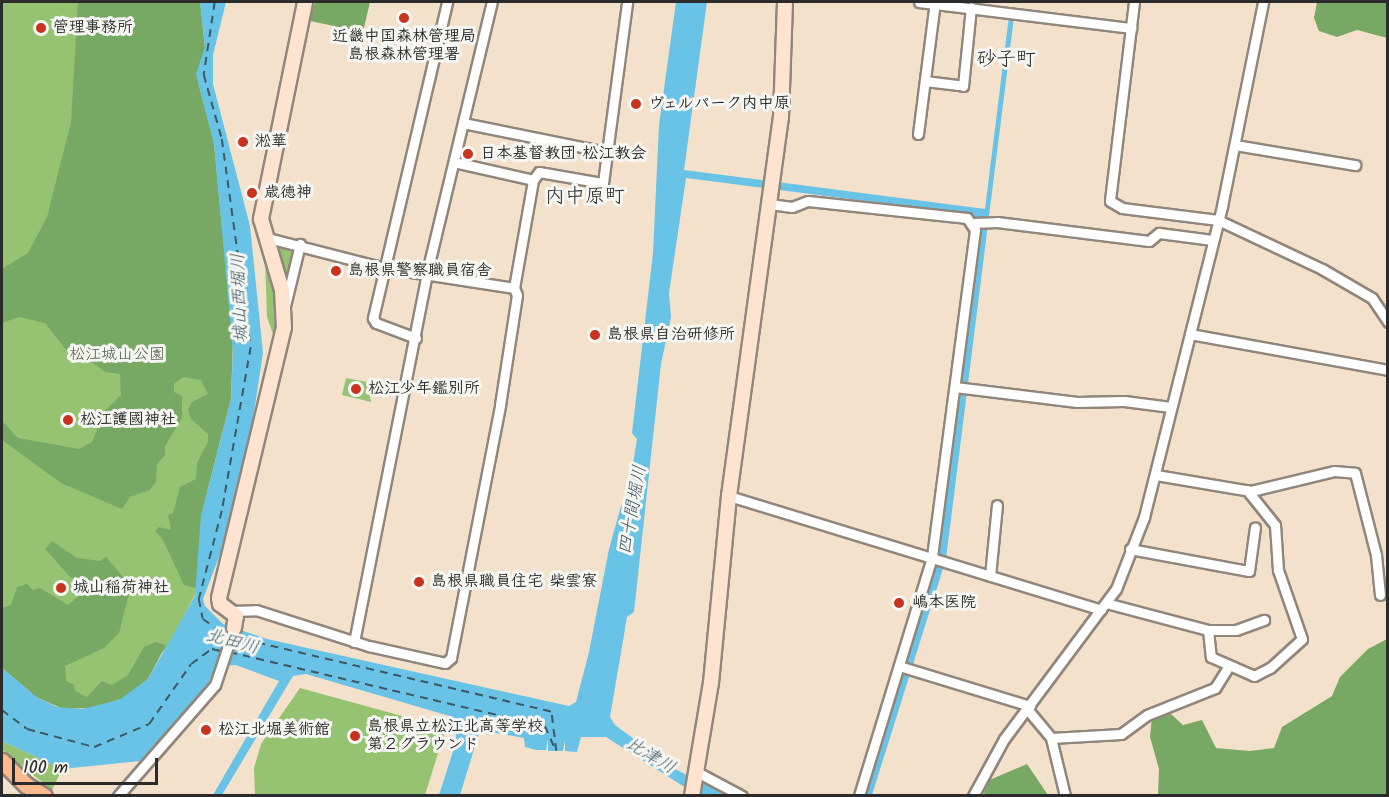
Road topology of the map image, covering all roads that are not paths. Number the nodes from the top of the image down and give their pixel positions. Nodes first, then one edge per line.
1 (304, 2) edge
2 (447, 2) edge
3 (492, 2) edge
4 (627, 2) edge
5 (784, 2) edge
6 (919, 2) edge
7 (934, 2) edge
8 (1016, 2) edge
9 (1134, 2) edge
10 (1263, 2) edge
11 (971, 7) junction
12 (1015, 13) junction
13 (1131, 28) junction
14 (925, 81) junction
15 (463, 123) junction
16 (918, 134) dead end
17 (1235, 145) junction
18 (607, 152) junction
19 (454, 162) junction
20 (1355, 165) dead end
21 (534, 180) junction
22 (771, 193) junction
23 (1161, 212) junction
24 (1218, 220) junction
25 (974, 223) junction
26 (1159, 233) junction
27 (263, 237) junction
28 (1213, 240) junction
29 (300, 244) junction
30 (385, 268) junction
31 (427, 272) junction
32 (514, 288) junction
33 (285, 306) junction
34 (1388, 322) edge
35 (1190, 334) junction
36 (416, 338) junction
37 (1388, 370) edge
38 (960, 388) junction
39 (1171, 407) junction
40 (1156, 475) junction
41 (1247, 490) junction
42 (729, 496) junction
43 (997, 505) dead end
44 (1255, 527) dead end
45 (1130, 549) junction
46 (938, 559) junction
47 (990, 576) junction
48 (1380, 595) dead end
49 (1104, 607) junction
50 (232, 611) junction
51 (1264, 620) dead end
52 (234, 628) joint
53 (1208, 630) junction
54 (354, 642) junction
55 (900, 667) junction
56 (1228, 667) junction
57 (1029, 708) junction
58 (1051, 738) junction
59 (2, 761) edge
60 (696, 775) junction
61 (44, 795) edge
62 (117, 795) edge
63 (692, 795) edge
64 (742, 795) edge
65 (859, 795) edge
66 (974, 795) edge
67 (1065, 795) edge

1 - 27 street
2 - 30 street
3 - 15 street
4 - 18 street
5 - 22 street
6 - 7 street
7 - 11 street
7 - 14 street
8 - 12 street
9 - 13 street
10 - 17 street
11 - 12 street
11 - 14 street
12 - 13 street
13 - 23 street
14 - 16 street
15 - 18 street
15 - 19 street
17 - 20 street
17 - 24 street
18 - 21 street
19 - 21 street
19 - 31 street
21 - 32 street
22 - 25 street
22 - 42 street
23 - 24 street
23 - 26 street
24 - 28 street
24 - 34 street
25 - 26 street
25 - 38 street
26 - 28 street
27 - 29 street
27 - 33 street
28 - 35 street
29 - 30 street
29 - 33 street
30 - 31 street
30 - 36 street
31 - 32 street
31 - 36 street
32 - 54 street
33 - 50 street
35 - 37 street
35 - 39 street
36 - 54 street
38 - 39 street
38 - 46 street
39 - 40 street
40 - 41 street
40 - 45 street
41 - 48 street
41 - 56 street
42 - 46 street
42 - 60 street
43 - 47 street
44 - 45 street
45 - 49 street
46 - 47 street
46 - 55 street
47 - 49 street
49 - 53 street
49 - 57 street
50 - 52 street
50 - 54 street
51 - 53 street
52 - 62 street
53 - 56 street
55 - 57 street
55 - 65 street
56 - 58 street
57 - 58 street
57 - 66 street
58 - 67 street
59 - 61 main road
60 - 63 street
60 - 64 street

